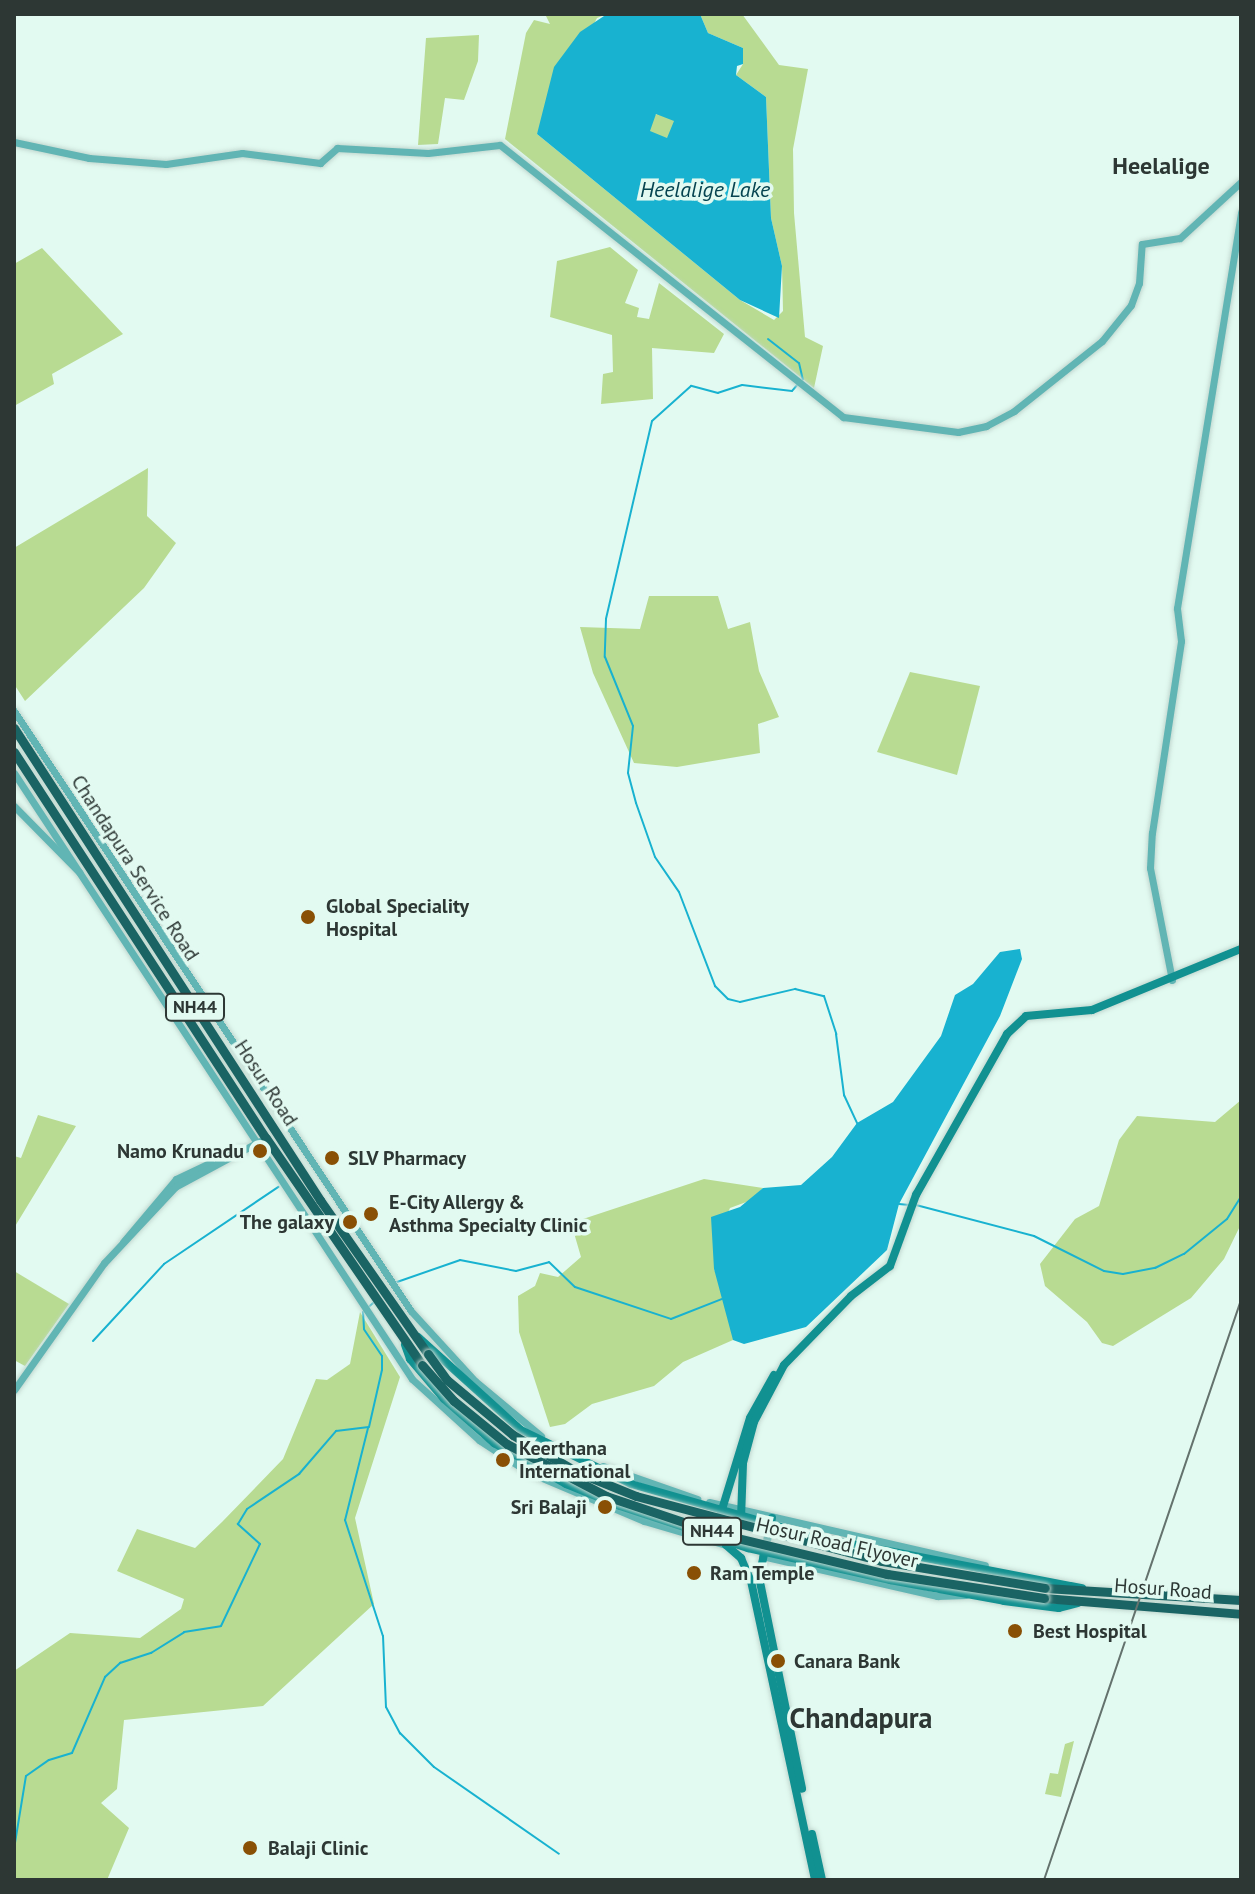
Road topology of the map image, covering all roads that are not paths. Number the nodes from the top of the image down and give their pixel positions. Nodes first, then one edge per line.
1 (14, 142) edge
2 (1241, 182) edge
3 (1241, 212) edge
4 (14, 711) edge
5 (14, 728) edge
6 (14, 752) edge
7 (16, 776) edge
8 (14, 806) edge
9 (81, 872) junction
10 (1241, 949) edge
11 (1172, 980) junction
12 (261, 1140) junction
13 (365, 1298) junction
14 (414, 1335) junction
15 (405, 1342) junction
16 (784, 1365) junction
17 (14, 1390) edge
18 (529, 1469) junction
19 (598, 1471) junction
20 (589, 1494) junction
21 (722, 1509) junction
22 (740, 1514) junction
23 (771, 1521) junction
24 (819, 1538) junction
25 (726, 1543) junction
26 (763, 1554) junction
27 (813, 1562) junction
28 (1001, 1575) junction
29 (1087, 1590) junction
30 (1045, 1593) junction
31 (966, 1595) junction
32 (1241, 1600) edge
33 (1082, 1602) junction
34 (1241, 1614) edge
35 (815, 1880) edge
36 (822, 1880) edge

1 - 2 street
3 - 11 street
4 - 21 street, Chandapura Service Road
5 - 14 highway, Hosur Road / NH44
6 - 12 highway, Hosur Road / NH44
7 - 9 street
8 - 9 street
9 - 12 street
10 - 11 main road
11 - 16 main road
12 - 13 highway, Hosur Road / NH44
12 - 17 street
13 - 15 highway, Hosur Road / NH44
13 - 18 street
14 - 19 main road
14 - 30 highway, Hosur Road Flyover / NH44, bridge
15 - 18 main road
15 - 30 highway, Hosur Road Flyover / NH44, bridge
16 - 21 main road
16 - 22 main road
18 - 20 main road
18 - 25 street
19 - 20 main road
19 - 21 main road
20 - 25 main road
21 - 22 main road
21 - 25 main road
22 - 23 main road
23 - 24 main road
23 - 26 main road
23 - 28 street
24 - 27 main road
24 - 28 main road
25 - 26 main road
25 - 35 main road
26 - 27 main road
26 - 31 street
26 - 36 main road
27 - 31 main road
28 - 29 main road
29 - 30 highway, Hosur Road Flyover / NH44
29 - 32 highway, Hosur Road / NH44
30 - 33 highway, Hosur Road Flyover / NH44
31 - 33 main road
33 - 34 highway, Hosur Road / NH44

